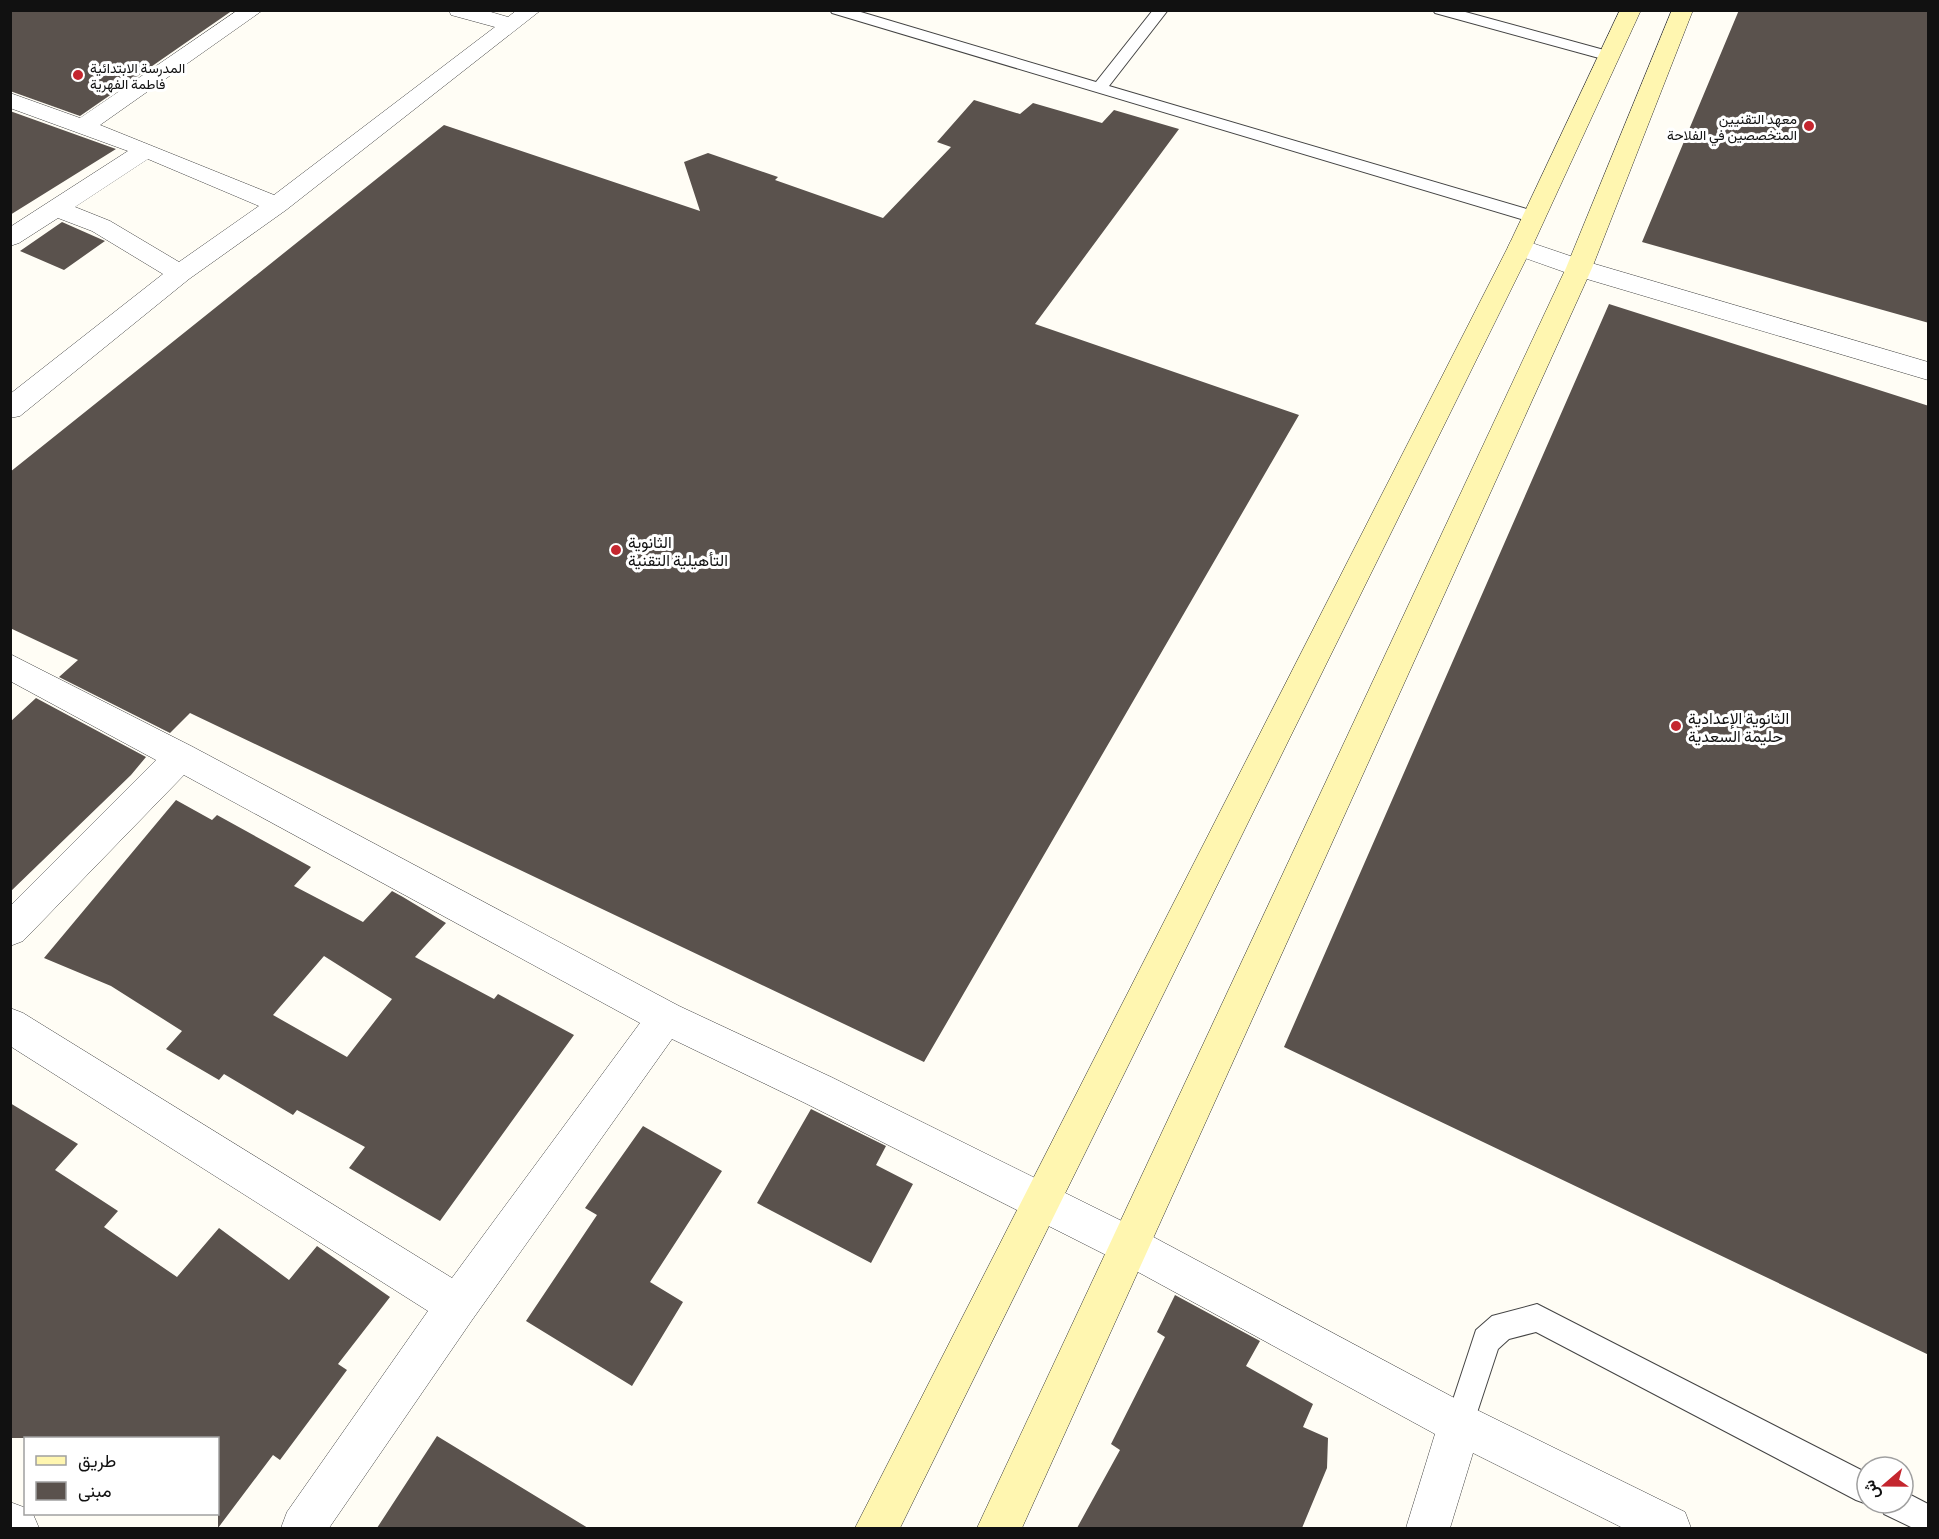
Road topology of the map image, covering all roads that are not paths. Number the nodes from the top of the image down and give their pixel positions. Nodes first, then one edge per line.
1 (254, 10) edge
2 (459, 10) edge
3 (531, 10) edge
4 (837, 10) edge
5 (1161, 10) edge
6 (1440, 10) edge
7 (1631, 10) edge
8 (1683, 10) edge
9 (511, 25) junction
10 (1610, 56) junction
11 (1100, 87) junction
12 (10, 99) edge
13 (83, 126) junction
14 (146, 150) junction
15 (277, 206) junction
16 (56, 208) junction
17 (1534, 217) junction
18 (16, 228) edge
19 (1520, 247) junction
20 (1579, 268) junction
21 (180, 273) junction
22 (1929, 371) edge
23 (10, 409) edge
24 (10, 666) edge
25 (181, 757) junction
26 (10, 930) edge
27 (666, 1018) junction
28 (10, 1025) edge
29 (1040, 1202) junction
30 (1130, 1246) junction
31 (457, 1305) junction
32 (1460, 1424) junction
33 (1855, 1483) edge
34 (1915, 1514) edge
35 (1929, 1521) edge
36 (10, 1524) edge
37 (18, 1528) edge
38 (303, 1528) edge
39 (877, 1528) edge
40 (999, 1528) edge
41 (1428, 1528) edge
42 (1669, 1528) edge

1 - 13 street
2 - 9 street
3 - 9 street
4 - 11 lane
5 - 11 lane
6 - 10 lane
7 - 10 street
8 - 20 street
9 - 15 street
10 - 17 street
11 - 17 lane
12 - 13 street
13 - 14 street
14 - 15 street
14 - 16 street
15 - 21 street
16 - 18 street
16 - 21 street
17 - 19 street
19 - 20 street
19 - 29 street
20 - 22 street
20 - 30 street
21 - 23 street
24 - 25 street
25 - 26 street
25 - 27 street
27 - 29 street
27 - 31 street
28 - 31 street
29 - 30 street
29 - 39 street
30 - 32 street
30 - 40 street
31 - 38 street
32 - 33 lane
32 - 41 street
32 - 42 street
34 - 35 lane
36 - 37 street

